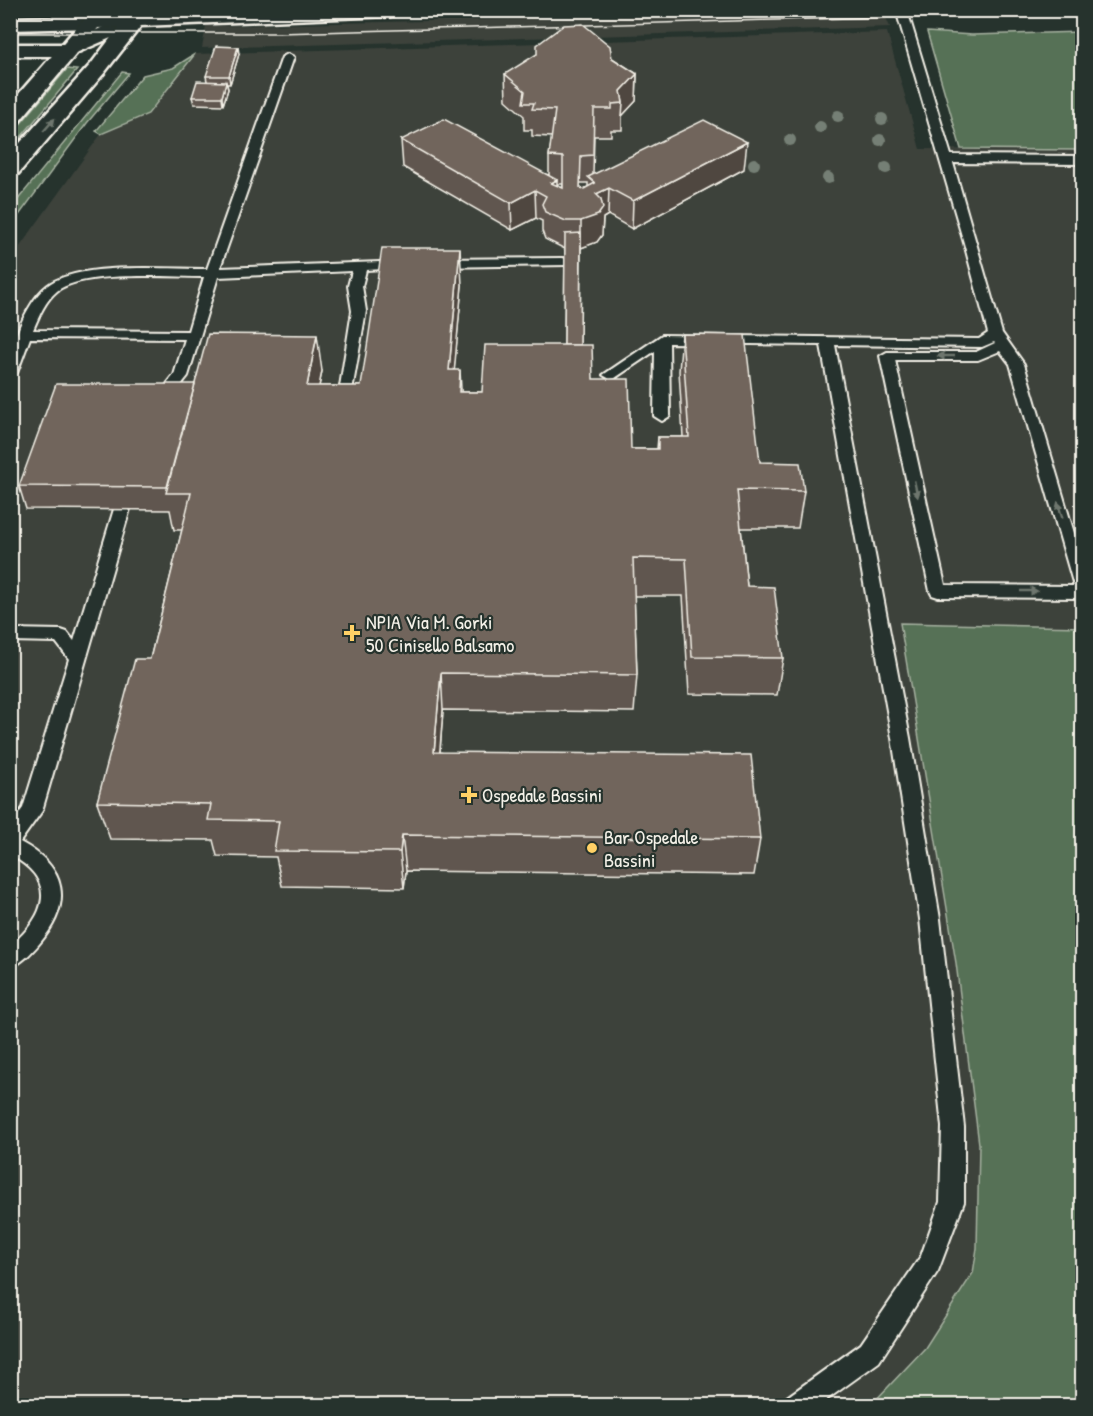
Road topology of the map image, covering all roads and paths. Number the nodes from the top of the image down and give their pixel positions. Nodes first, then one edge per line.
1 (390, 10) edge
2 (901, 10) edge
3 (96, 16) edge
4 (136, 16) edge
5 (10, 24) edge
6 (10, 50) edge
7 (69, 50) junction
8 (288, 57) dead end
9 (10, 118) edge
10 (945, 159) junction
11 (1083, 160) edge
12 (10, 169) edge
13 (562, 262) edge
14 (360, 266) junction
15 (212, 273) junction
16 (27, 334) junction
17 (192, 335) junction
18 (662, 339) junction
19 (998, 340) junction
20 (827, 341) junction
21 (10, 373) edge
22 (610, 375) dead end
23 (345, 399) edge
24 (156, 407) edge
25 (662, 416) dead end
26 (122, 509) edge
27 (1083, 586) edge
28 (1083, 592) edge
29 (10, 635) edge
30 (78, 658) junction
31 (10, 841) edge
32 (10, 846) edge
33 (10, 959) edge
34 (796, 1406) edge

1 - 4 street
2 - 10 lane
3 - 4 street
3 - 5 street
3 - 7 street
4 - 7 street
12 -> 4 street
6 - 7 street
7 - 9 street
8 - 15 lane
10 - 11 lane
10 - 19 lane
13 - 14 lane
14 - 15 lane
14 - 23 lane
15 - 16 lane
15 - 17 lane
16 - 17 lane
16 - 21 lane
17 - 24 lane
18 - 20 lane
18 - 22 lane
18 - 25 lane
19 - 20 lane
27 -> 19 lane
19 -> 28 lane
20 - 34 lane
26 - 30 lane
29 - 30 lane
30 - 31 lane
32 - 33 lane

